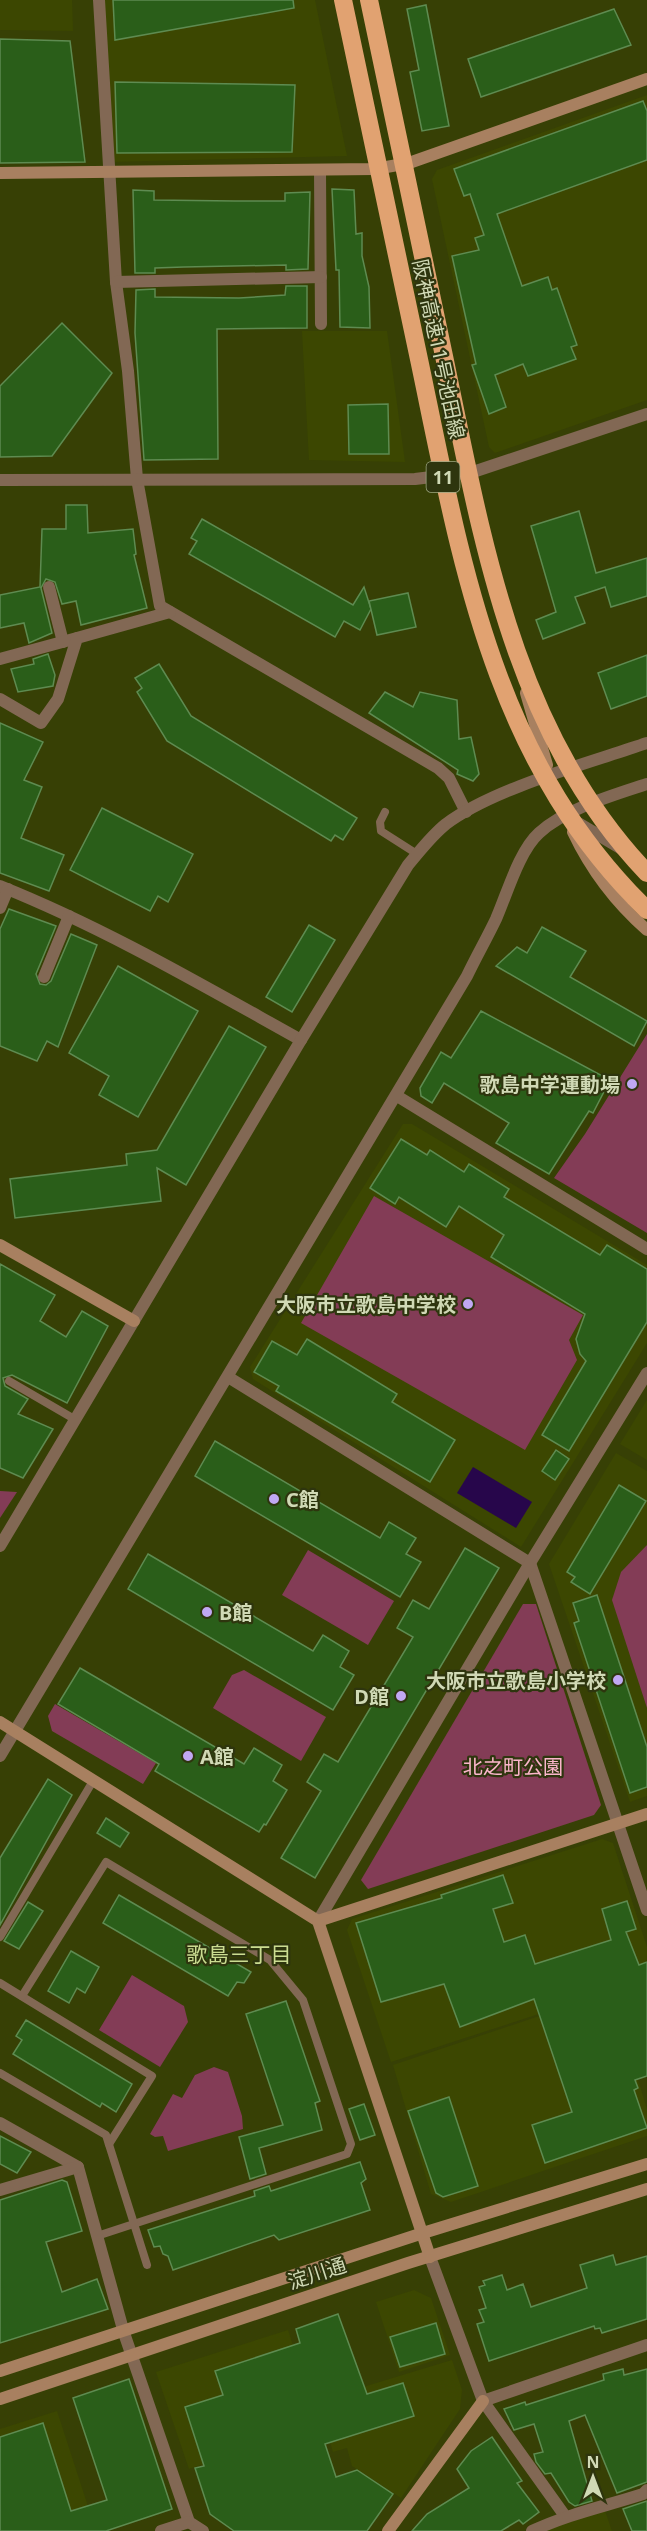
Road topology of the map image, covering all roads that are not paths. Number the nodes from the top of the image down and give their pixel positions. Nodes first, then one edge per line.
1 (99, 0) edge
2 (343, 0) edge
3 (369, 0) edge
4 (375, 0) edge
5 (647, 79) edge
6 (409, 163) junction
7 (320, 170) junction
8 (0, 173) edge
9 (110, 173) junction
10 (321, 277) junction
11 (116, 282) junction
12 (321, 324) dead end
13 (646, 417) edge
14 (473, 472) junction
15 (137, 479) junction
16 (0, 480) edge
17 (49, 587) dead end
18 (170, 612) junction
19 (77, 638) junction
20 (63, 642) junction
21 (0, 659) edge
22 (0, 699) edge
23 (647, 743) edge
24 (551, 776) junction
25 (647, 784) edge
26 (385, 812) dead end
27 (466, 812) junction
28 (566, 816) junction
29 (417, 854) junction
30 (647, 862) edge
31 (647, 873) edge
32 (4, 887) edge
33 (0, 908) edge
34 (647, 910) edge
35 (69, 916) junction
36 (647, 930) edge
37 (44, 977) dead end
38 (301, 1040) junction
39 (397, 1096) junction
40 (0, 1245) edge
41 (647, 1249) edge
42 (135, 1321) junction
43 (647, 1374) edge
44 (228, 1377) junction
45 (9, 1381) dead end
46 (76, 1420) junction
47 (0, 1546) edge
48 (530, 1563) junction
49 (0, 1722) edge
50 (15, 1731) junction
51 (0, 1756) edge
52 (93, 1782) junction
53 (647, 1814) edge
54 (619, 1823) junction
55 (647, 1910) edge
56 (318, 1921) junction
57 (0, 1936) edge
58 (0, 1983) edge
59 (22, 1996) junction
60 (0, 2073) edge
61 (0, 2123) edge
62 (109, 2144) junction
63 (647, 2164) edge
64 (78, 2167) junction
65 (647, 2189) edge
66 (0, 2190) edge
67 (134, 2224) junction
68 (423, 2233) junction
69 (97, 2236) junction
70 (430, 2256) junction
71 (147, 2265) dead end
72 (124, 2333) junction
73 (647, 2345) edge
74 (131, 2355) junction
75 (0, 2371) edge
76 (0, 2399) edge
77 (483, 2401) junction
78 (646, 2495) edge
79 (565, 2516) junction
80 (189, 2522) junction
81 (161, 2531) edge
82 (203, 2531) edge
83 (388, 2531) edge
84 (532, 2531) edge

1 - 9 street
2 - 34 highway, 阪神高速11号池田線 / 11, bridge
3 - 31 highway, 阪神高速11号池田線 / 11, bridge
4 - 6 street
5 - 6 street
6 - 7 street
6 - 14 street
7 - 9 street
7 - 10 street
8 - 9 street
9 - 11 street
10 - 11 street
10 - 12 street
11 - 15 street
13 - 14 street
14 - 15 street
14 - 24 street
15 - 16 street
15 - 18 street
17 - 20 street
18 - 19 street
18 - 27 street
19 - 20 street
19 - 22 street
20 - 21 street
23 - 24 street
24 - 27 street
24 - 28 street
25 - 28 street
26 - 29 lane
27 - 29 street
28 - 30 street
28 - 36 street
28 - 39 street
29 - 38 street
32 - 33 street
32 - 35 street
35 - 37 street
35 - 38 street
38 - 42 street
39 - 41 street
39 - 44 street
40 - 42 street
42 - 46 street
43 - 48 street
44 - 48 street
44 - 50 street
45 - 46 lane
46 - 47 street
48 - 54 street
48 - 56 street
49 - 50 street
50 - 51 street
50 - 52 street
52 - 56 street
52 - 57 lane
53 - 54 street
54 - 55 street
54 - 56 street
56 - 68 street
58 - 59 lane
59 - 62 lane
59 - 67 lane
60 - 62 lane
61 - 64 street
62 - 67 lane
63 - 68 street
64 - 66 street
64 - 69 street
65 - 70 street, 淀川通
67 - 69 lane
67 - 71 lane
68 - 70 street
68 - 72 street
69 - 72 street
70 - 74 street, 淀川通
70 - 77 street
72 - 74 street
72 - 75 street
73 - 77 street
74 - 76 street, 淀川通
74 - 80 street
77 - 79 street
77 - 83 street
78 - 79 street
79 - 84 street
80 - 81 street
80 - 82 street

